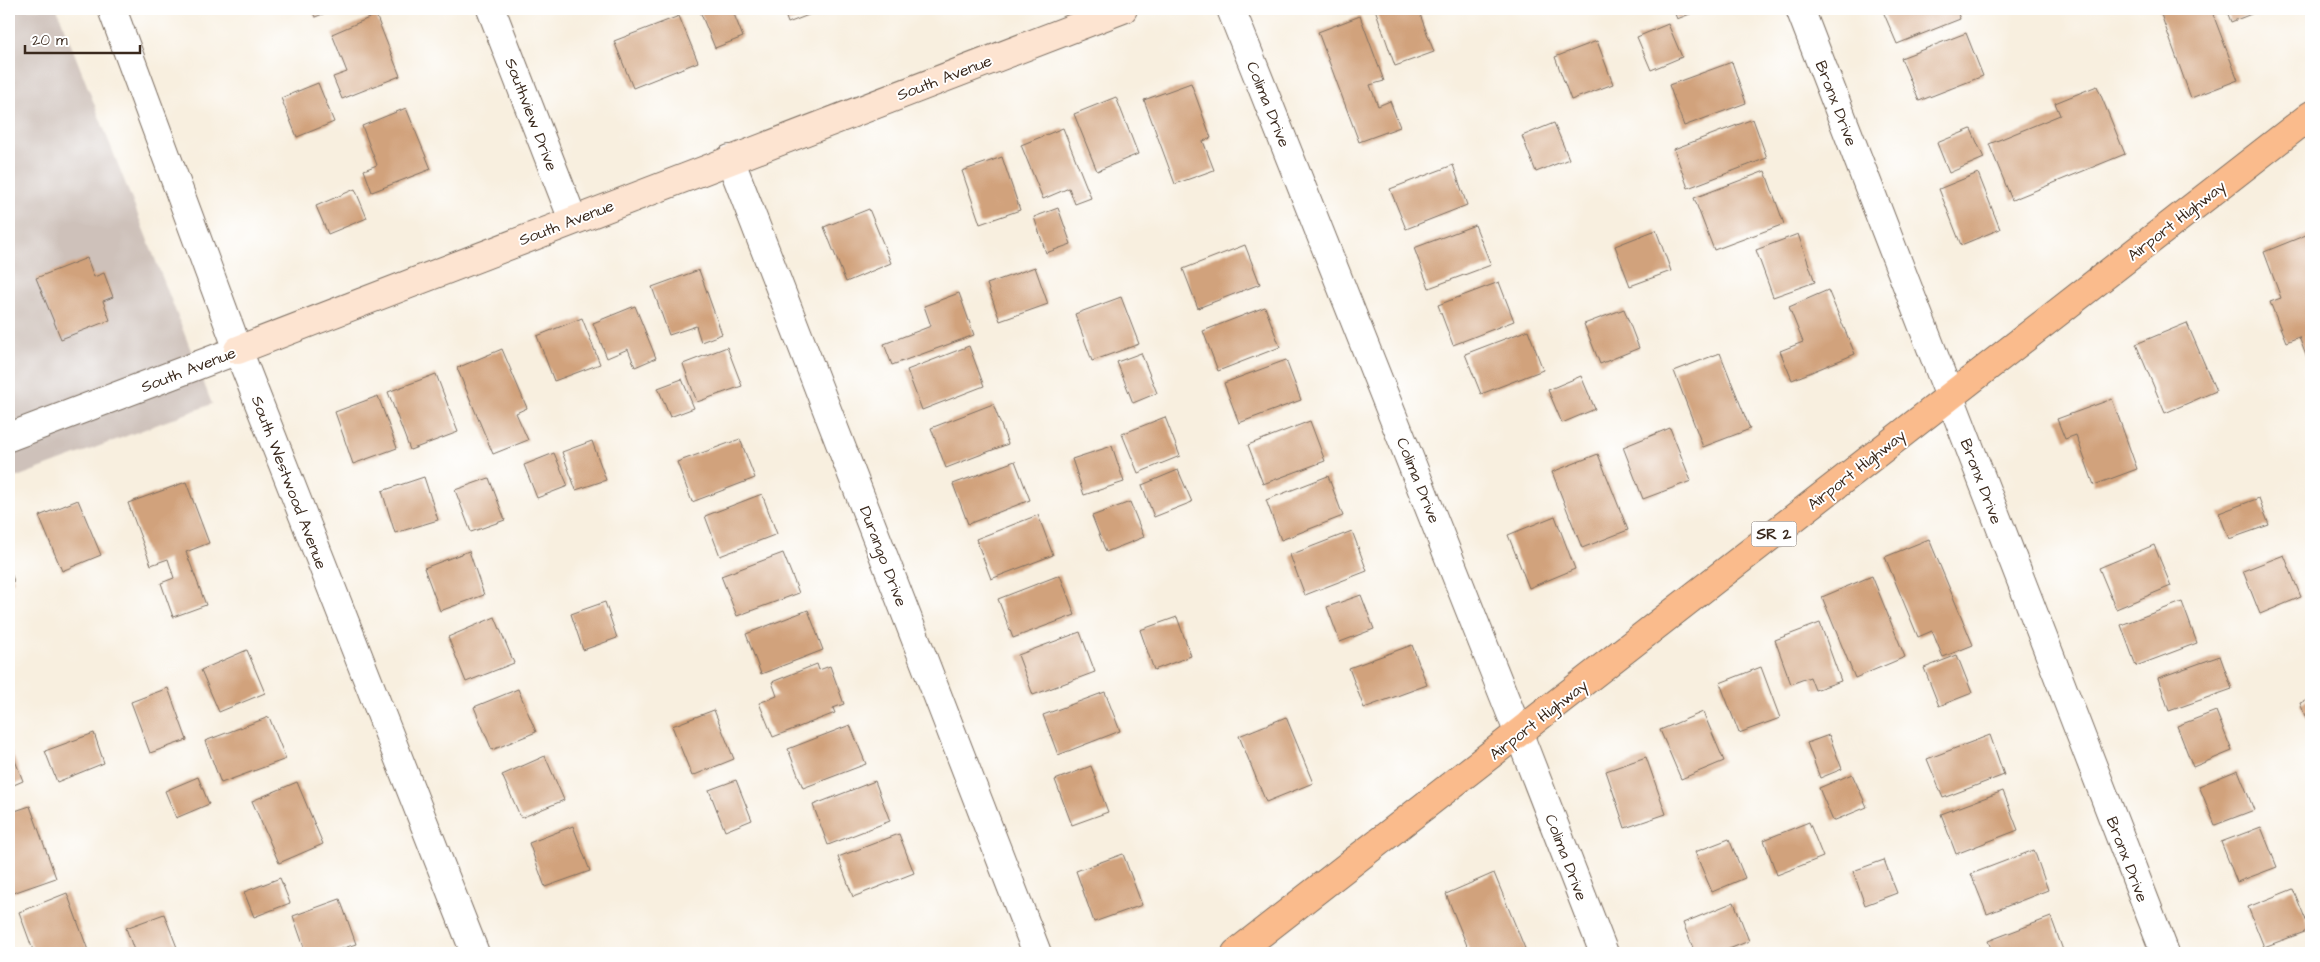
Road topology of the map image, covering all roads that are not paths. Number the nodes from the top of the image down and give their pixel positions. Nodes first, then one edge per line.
1 (112, 9) edge
2 (491, 9) edge
3 (1123, 9) edge
4 (1231, 9) edge
5 (1800, 9) edge
6 (2311, 115) edge
7 (730, 159) junction
8 (573, 220) junction
9 (238, 350) junction
10 (1950, 396) junction
11 (9, 437) edge
12 (1519, 734) junction
13 (476, 953) edge
14 (1037, 953) edge
15 (1236, 953) edge
16 (1604, 953) edge
17 (2165, 953) edge

1 - 9 street, South Westwood Avenue
2 - 8 street, Southview Drive
3 - 7 street, South Avenue
4 - 12 street, Colima Drive
5 - 10 street, Bronx Drive
6 - 10 main road, Airport Highway / SR 2
7 - 8 street, South Avenue
7 - 14 street, Durango Drive
8 - 9 street, South Avenue
9 - 11 street, South Avenue
9 - 13 street, South Westwood Avenue
10 - 12 main road, Airport Highway / SR 2
10 - 17 street, Bronx Drive
12 - 15 main road, Airport Highway / SR 2
12 - 16 street, Colima Drive

